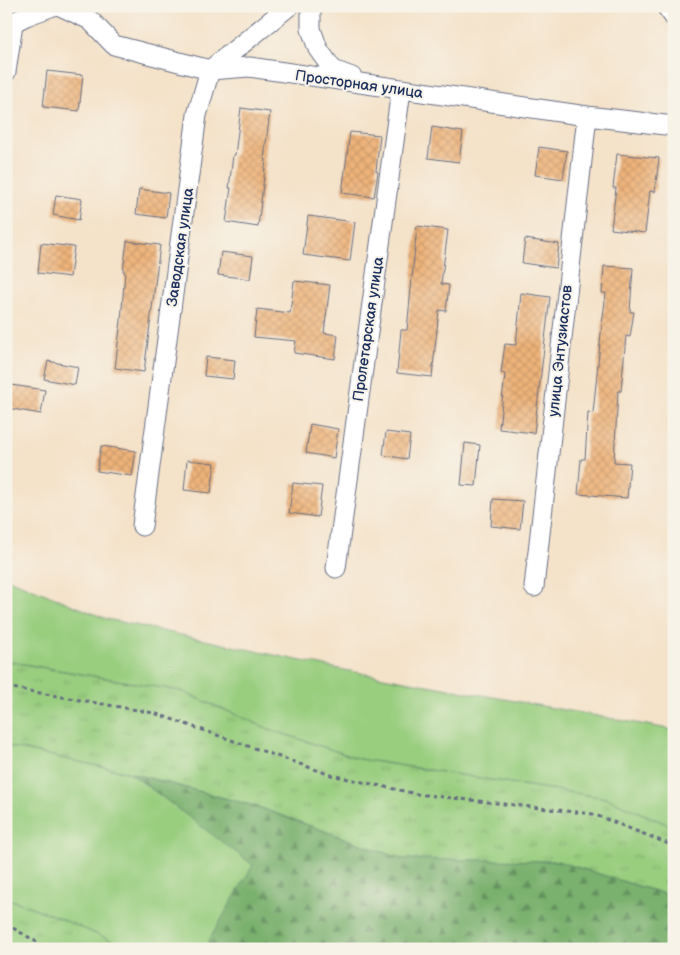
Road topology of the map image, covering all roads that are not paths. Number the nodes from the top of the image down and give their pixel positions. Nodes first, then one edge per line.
1 (53, 6) edge
2 (60, 6) edge
3 (289, 6) edge
4 (311, 6) edge
5 (666, 6) edge
6 (674, 17) edge
7 (9, 25) edge
8 (210, 70) junction
9 (6, 72) edge
10 (381, 87) junction
11 (401, 90) junction
12 (587, 116) junction
13 (674, 126) edge
14 (142, 526) dead end
15 (336, 568) dead end
16 (534, 587) dead end

1 - 7 street
2 - 8 street, Просторная улица
3 - 8 street
4 - 10 street
5 - 6 street
7 - 9 street
8 - 10 street, Просторная улица
8 - 14 street, Заводская улица
10 - 11 street, Просторная улица
11 - 12 street, Просторная улица
11 - 15 street, Пролетарская улица
12 - 13 street, Просторная улица
12 - 16 street, улица Энтузиастов

